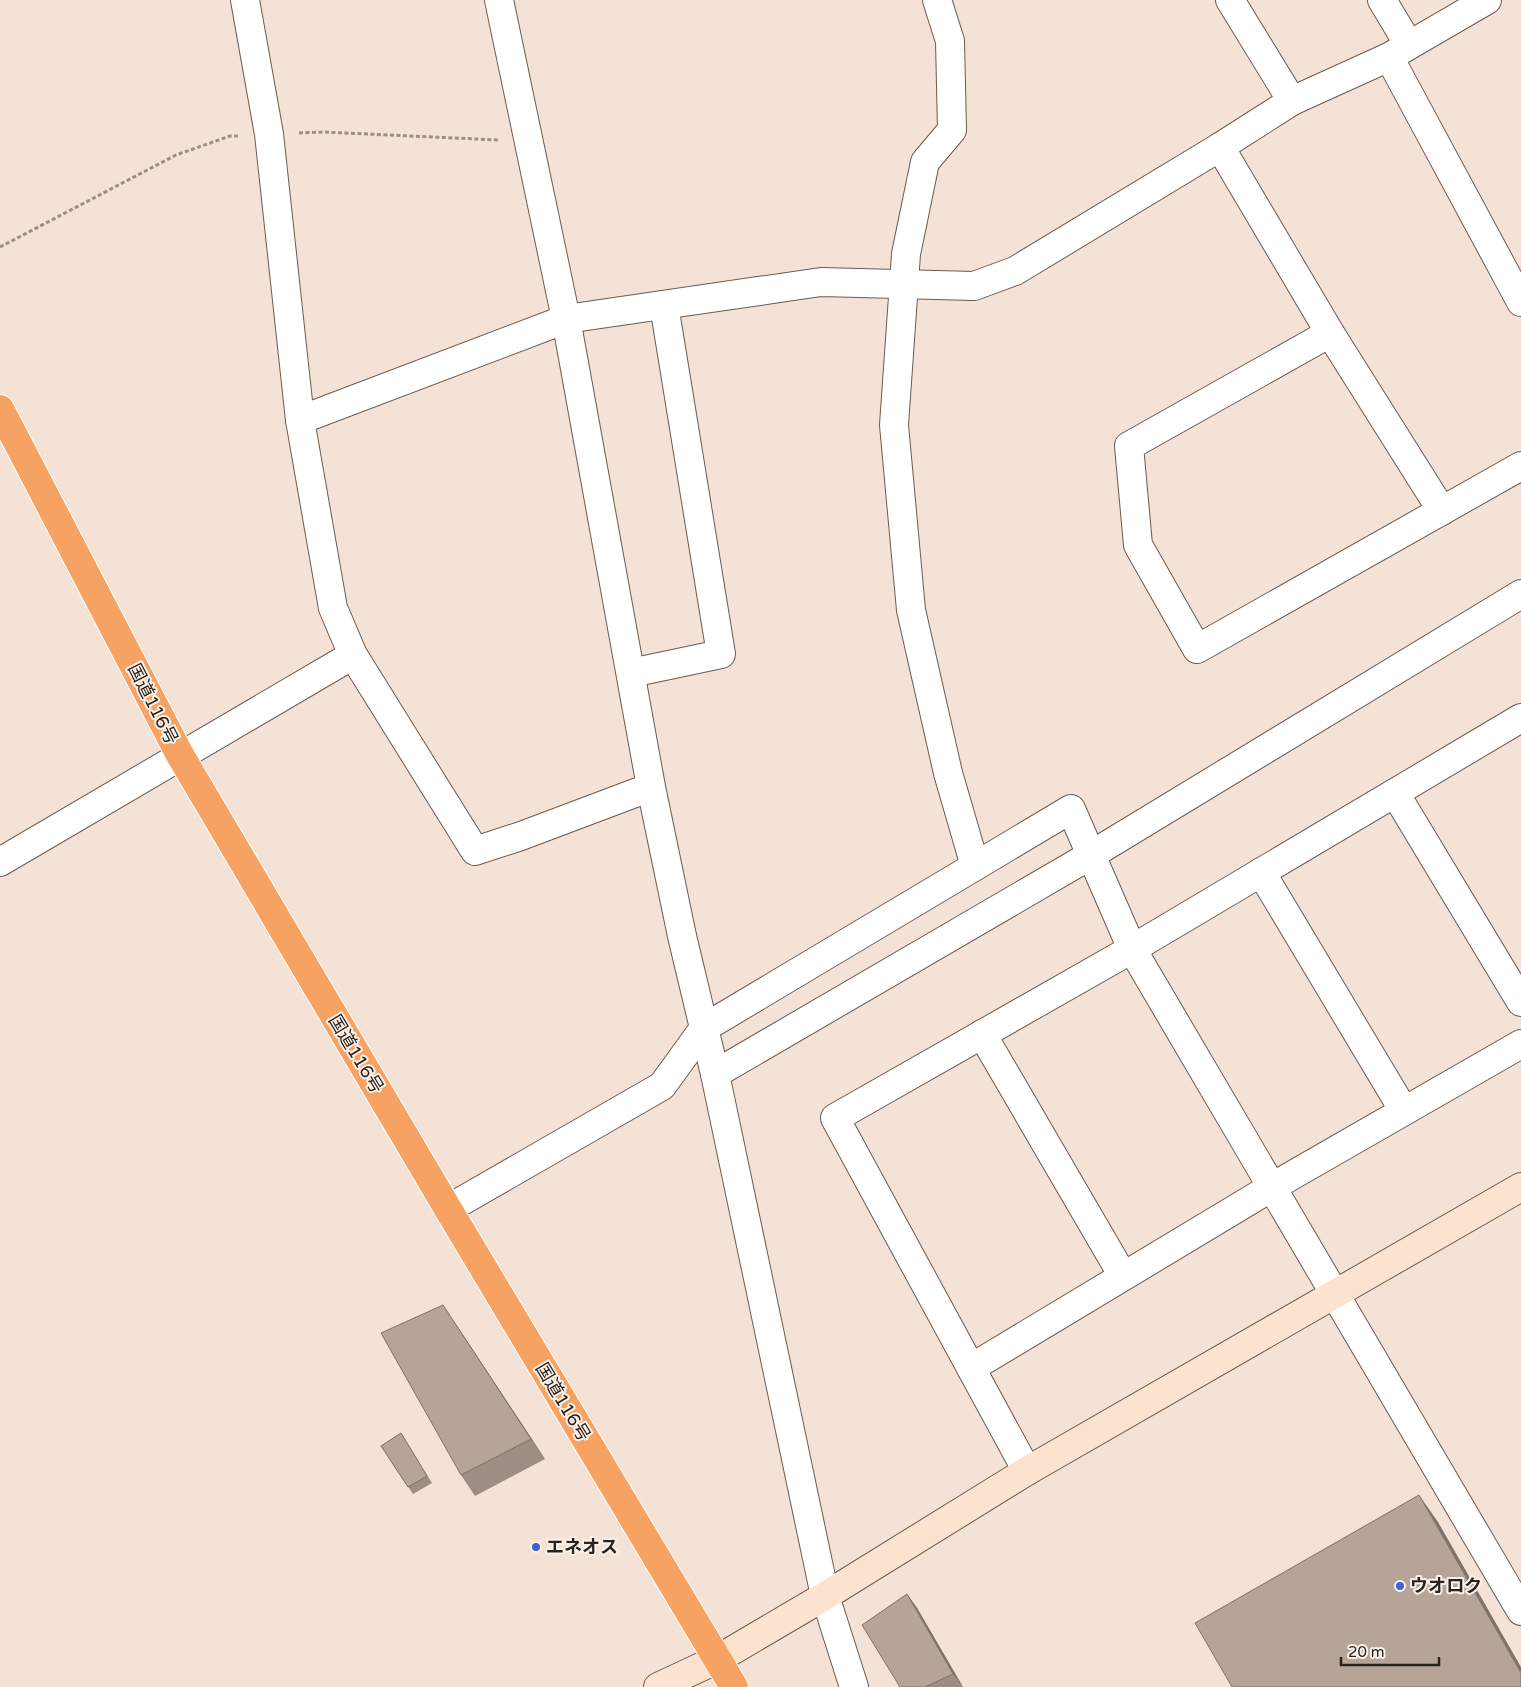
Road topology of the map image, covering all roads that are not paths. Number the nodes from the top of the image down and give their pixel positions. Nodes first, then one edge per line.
1 (245, 0) edge
2 (499, 0) edge
3 (937, 0) edge
4 (1230, 0) edge
5 (1382, 0) edge
6 (1487, 0) edge
7 (1399, 51) junction
8 (1292, 101) junction
9 (1220, 147) junction
10 (903, 284) junction
11 (1521, 302) edge
12 (664, 305) junction
13 (566, 319) junction
14 (1330, 333) junction
15 (0, 409) edge
16 (300, 420) junction
17 (1521, 466) edge
18 (1442, 511) junction
19 (1521, 594) edge
20 (354, 654) junction
21 (631, 673) junction
22 (1521, 718) edge
23 (180, 755) junction
24 (652, 787) junction
25 (1394, 793) junction
26 (1090, 855) junction
27 (0, 862) edge
28 (975, 866) junction
29 (1261, 872) junction
30 (1132, 949) junction
31 (1521, 1002) edge
32 (704, 1028) junction
33 (982, 1034) junction
34 (1521, 1044) edge
35 (715, 1074) junction
36 (1404, 1111) junction
37 (1272, 1187) junction
38 (1521, 1187) edge
39 (448, 1209) junction
40 (1123, 1276) junction
41 (1335, 1295) junction
42 (971, 1368) junction
43 (1027, 1471) junction
44 (825, 1596) junction
45 (1521, 1611) edge
46 (718, 1659) junction
47 (658, 1687) edge
48 (734, 1687) edge
49 (854, 1687) edge

1 - 16 street
2 - 13 street
3 - 10 street
4 - 8 street
5 - 7 street
6 - 7 street
7 - 8 street
7 - 11 street
8 - 9 street
9 - 10 street
9 - 14 street
10 - 12 street
10 - 28 street
12 - 13 street
12 - 21 street
13 - 16 street
13 - 21 street
14 - 18 street
14 - 18 street
15 - 23 highway, 国道116号
16 - 20 street
17 - 18 street
19 - 26 street
20 - 23 street
20 - 24 street
21 - 24 street
22 - 25 street
23 - 27 street
23 - 39 highway, 国道116号
24 - 32 street
25 - 29 street
25 - 31 street
26 - 28 street
26 - 30 street
26 - 35 street
28 - 32 street
29 - 30 street
29 - 36 street
30 - 33 street
30 - 37 street
32 - 35 street
32 - 39 street
33 - 40 street
33 - 42 street
34 - 36 street
35 - 44 street
36 - 37 street
37 - 40 street
37 - 41 street
38 - 41 street
39 - 46 highway, 国道116号
40 - 42 street
41 - 43 street
41 - 45 street
42 - 43 street
43 - 44 street
44 - 46 street
44 - 49 street
46 - 47 street
46 - 48 highway, 国道116号

